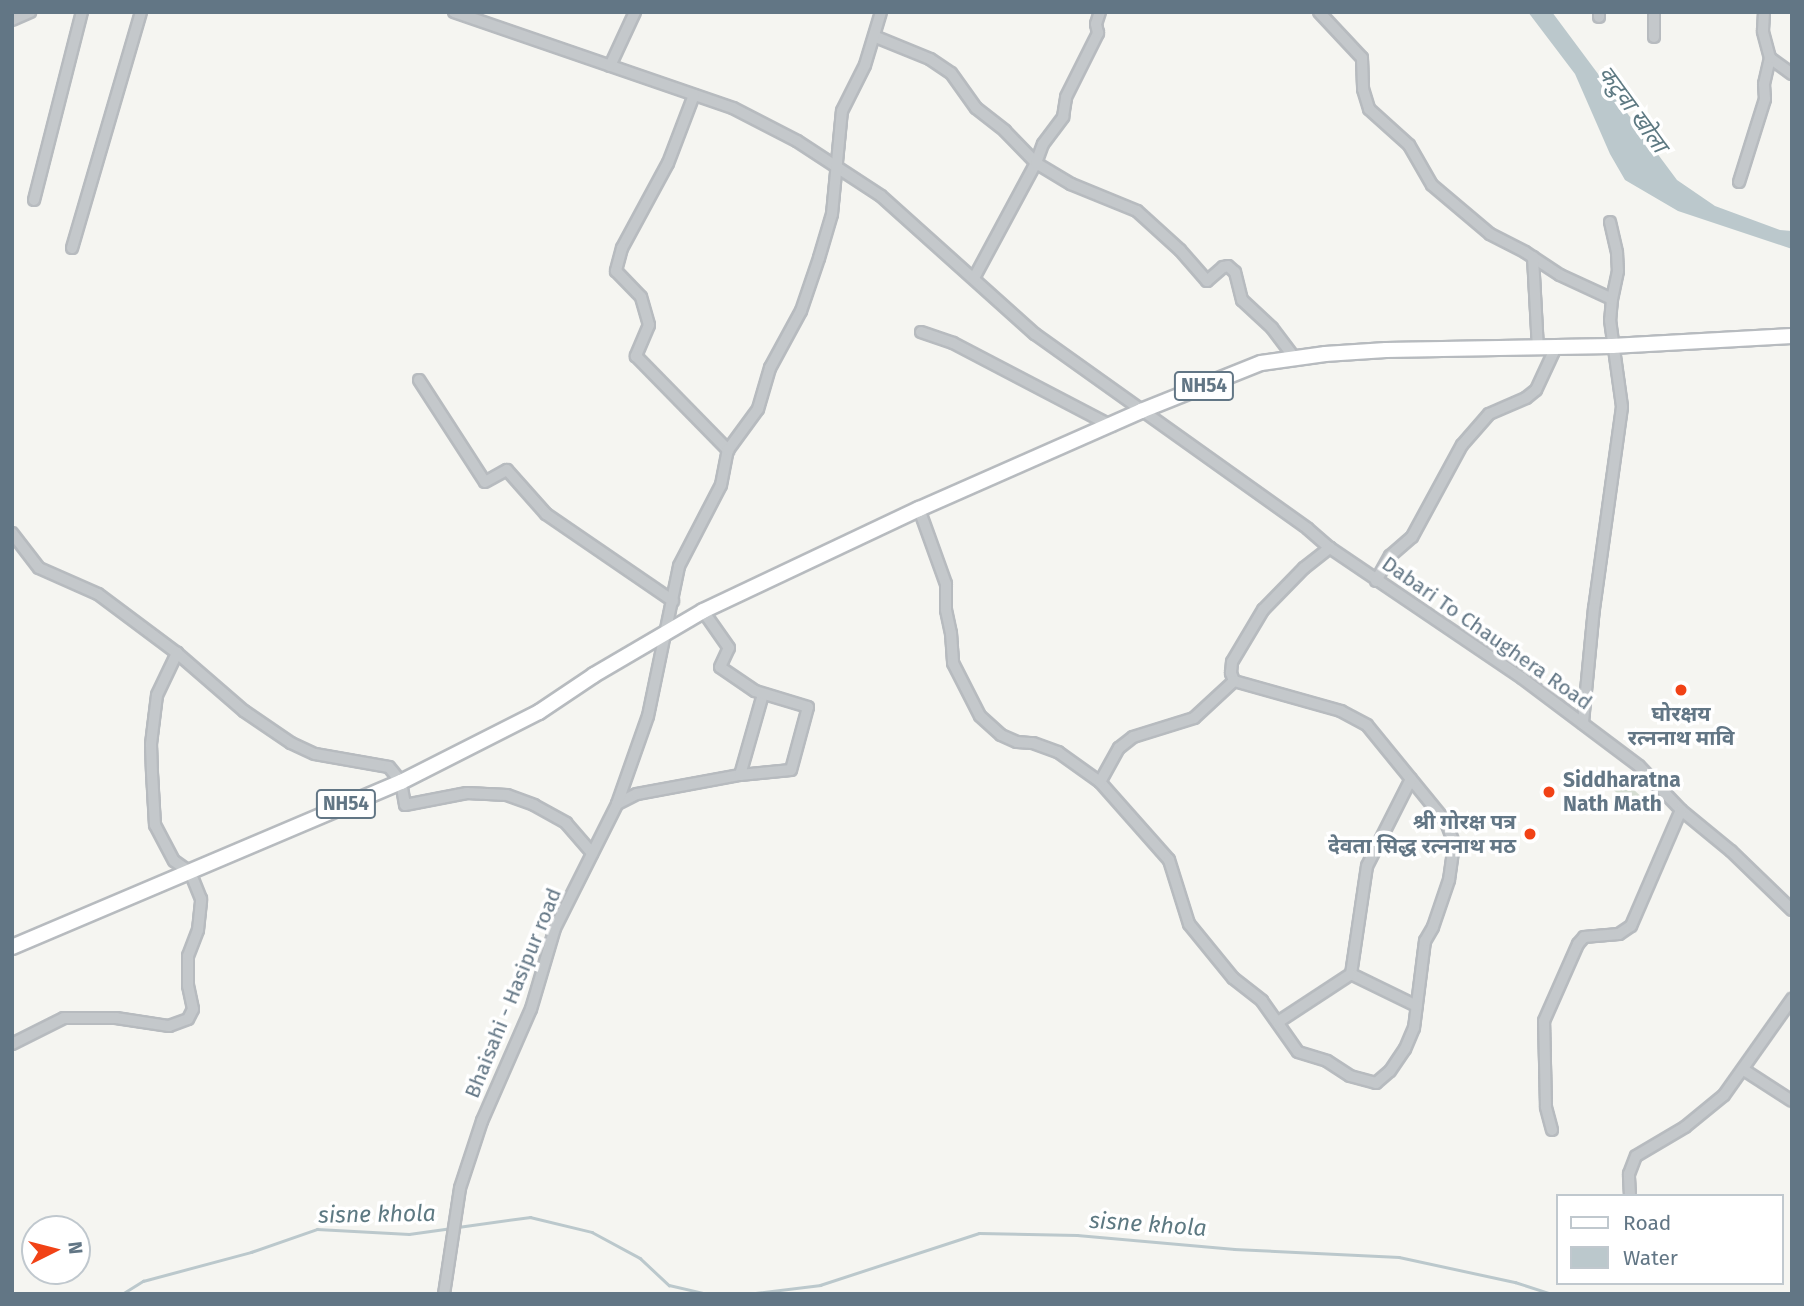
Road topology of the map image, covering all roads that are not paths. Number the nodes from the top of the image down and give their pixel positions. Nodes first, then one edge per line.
1 (30, 12) edge
2 (82, 12) edge
3 (141, 12) edge
4 (456, 12) edge
5 (635, 12) edge
6 (881, 12) edge
7 (1100, 12) edge
8 (1319, 12) edge
9 (1654, 12) edge
10 (1764, 12) edge
11 (12, 20) edge
12 (876, 37) junction
13 (1654, 37) dead end
14 (1770, 58) junction
15 (610, 66) junction
16 (1792, 75) edge
17 (694, 95) junction
18 (1036, 163) junction
19 (838, 169) junction
20 (1739, 182) dead end
21 (33, 200) dead end
22 (1610, 222) dead end
23 (72, 248) dead end
24 (1533, 257) junction
25 (974, 278) junction
26 (1612, 299) junction
27 (921, 332) dead end
28 (1792, 336) edge
29 (1612, 346) junction
30 (1556, 347) junction
31 (1538, 348) junction
32 (1295, 358) junction
33 (419, 380) dead end
34 (1141, 411) junction
35 (1112, 426) junction
36 (727, 450) junction
37 (919, 509) junction
38 (12, 533) edge
39 (1330, 548) junction
40 (1376, 580) junction
41 (673, 601) junction
42 (703, 611) junction
43 (664, 633) junction
44 (177, 653) junction
45 (1234, 681) junction
46 (763, 694) junction
47 (1583, 723) junction
48 (740, 775) junction
49 (1411, 779) junction
50 (401, 782) junction
51 (1100, 782) junction
52 (617, 804) junction
53 (1681, 810) junction
54 (592, 853) junction
55 (190, 872) junction
56 (1792, 910) edge
57 (12, 947) edge
58 (1351, 974) junction
59 (1792, 999) edge
60 (1417, 1006) junction
61 (1278, 1022) junction
62 (12, 1044) edge
63 (1744, 1070) junction
64 (1792, 1101) edge
65 (1552, 1130) dead end
66 (1630, 1194) edge
67 (444, 1294) edge

1 - 11 street
2 - 21 street
3 - 23 street
4 - 15 street, Dabari To Chaughera Road
5 - 15 street
6 - 12 street
7 - 18 street
8 - 24 street
9 - 13 street
10 - 14 street
12 - 18 street
12 - 19 street
14 - 16 street
14 - 20 street
15 - 17 street, Dabari To Chaughera Road
17 - 19 street, Dabari To Chaughera Road
17 - 36 street
18 - 25 street
18 - 32 street
19 - 25 street, Dabari To Chaughera Road
19 - 36 street
22 - 26 street
24 - 26 street
24 - 31 street
25 - 34 street, Dabari To Chaughera Road
26 - 29 street
27 - 35 street
28 - 29 main road, NH54
29 - 30 main road, NH54
29 - 47 street
30 - 31 main road, NH54
30 - 40 street
31 - 32 main road, NH54
32 - 34 main road, NH54
33 - 41 street
34 - 35 main road, NH54
34 - 39 street, Dabari To Chaughera Road
35 - 37 main road, NH54
36 - 41 street, Bhaisahi - Hasipur road
37 - 42 main road, NH54
37 - 51 street
38 - 44 street
39 - 40 street, Dabari To Chaughera Road
39 - 45 street
40 - 47 street, Dabari To Chaughera Road
41 - 43 street, Bhaisahi - Hasipur road
42 - 43 main road, NH54
42 - 46 street
43 - 50 main road, NH54
43 - 52 street, Bhaisahi - Hasipur road
44 - 50 street
44 - 55 street
45 - 49 street
45 - 51 street
46 - 48 street
46 - 48 street
47 - 53 street, Dabari To Chaughera Road
48 - 52 street
49 - 58 street
49 - 60 street
50 - 54 street
50 - 55 main road, NH54
51 - 61 street
52 - 54 street, Bhaisahi - Hasipur road
53 - 56 street, Dabari To Chaughera Road
53 - 65 street
54 - 67 street, Bhaisahi - Hasipur road
55 - 57 main road, NH54
55 - 62 street
58 - 60 street
58 - 61 street
59 - 63 street
60 - 61 street
63 - 64 street
63 - 66 street

